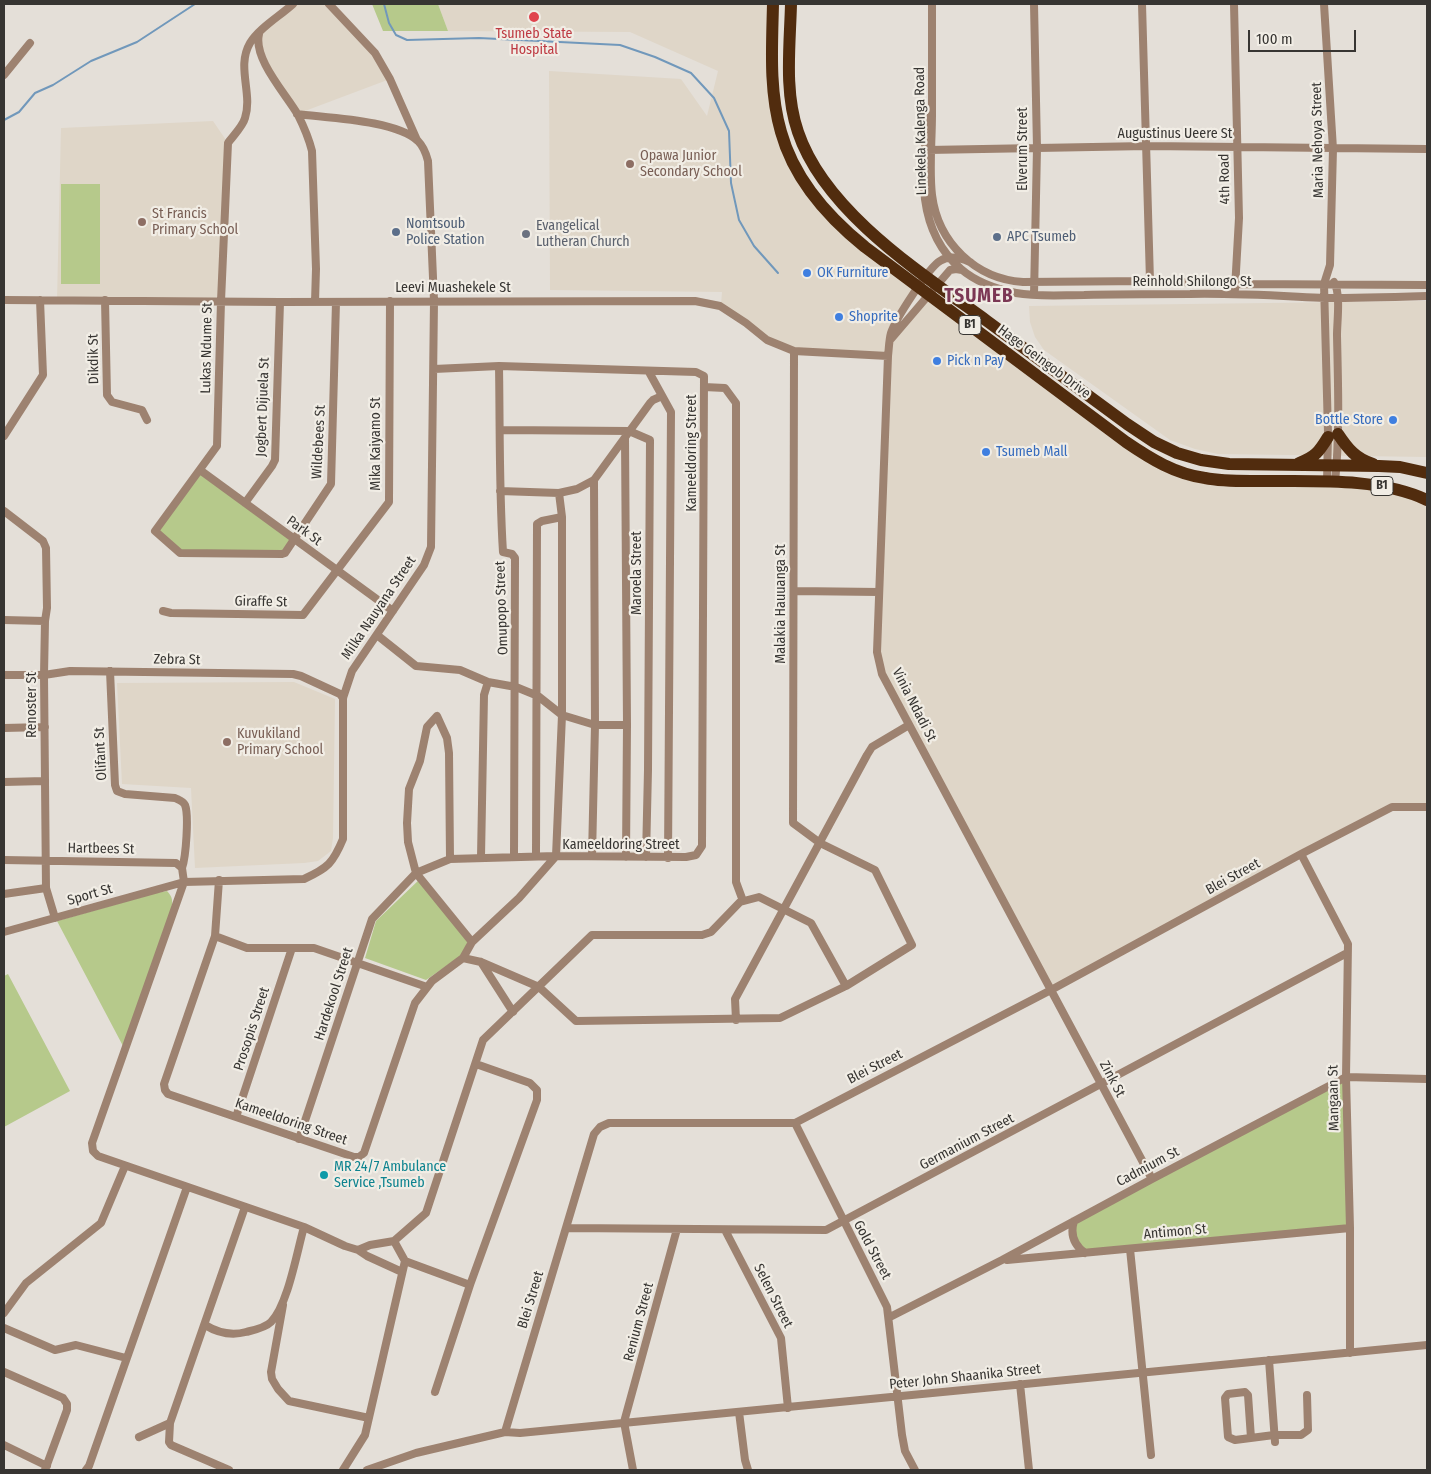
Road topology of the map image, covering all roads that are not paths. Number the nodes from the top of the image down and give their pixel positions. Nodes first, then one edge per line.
1 (293, 4) edge
2 (329, 4) edge
3 (773, 4) edge
4 (791, 4) edge
5 (932, 4) edge
6 (1034, 4) edge
7 (1142, 4) edge
8 (1234, 4) edge
9 (1324, 4) edge
10 (260, 32) junction
11 (30, 43) dead end
12 (4, 75) edge
13 (298, 114) junction
14 (417, 140) junction
15 (1147, 146) junction
16 (1237, 146) junction
17 (1037, 148) junction
18 (1333, 148) junction
19 (1427, 149) edge
20 (928, 150) junction
21 (940, 245) junction
22 (954, 258) junction
23 (939, 261) junction
24 (950, 270) junction
25 (962, 270) junction
26 (1328, 275) junction
27 (1034, 281) junction
28 (1150, 281) junction
29 (923, 282) junction
30 (1236, 284) junction
31 (1324, 284) junction
32 (1336, 285) junction
33 (1427, 285) edge
34 (934, 290) junction
35 (1235, 293) junction
36 (1034, 295) junction
37 (1427, 296) edge
38 (1325, 298) junction
39 (1337, 298) junction
40 (4, 300) edge
41 (40, 300) junction
42 (105, 300) junction
43 (221, 301) junction
44 (390, 301) junction
45 (434, 301) junction
46 (280, 302) junction
47 (315, 302) junction
48 (336, 302) junction
49 (890, 340) junction
50 (794, 351) junction
51 (888, 356) junction
52 (499, 366) junction
53 (434, 369) junction
54 (649, 372) junction
55 (704, 387) junction
56 (662, 396) junction
57 (148, 420) dead end
58 (7, 424) edge
59 (500, 430) junction
60 (627, 435) junction
61 (4, 436) edge
62 (1333, 436) junction
63 (1292, 466) junction
64 (1332, 466) junction
65 (1379, 466) junction
66 (200, 470) junction
67 (1427, 473) edge
68 (594, 480) junction
69 (1331, 482) junction
70 (500, 491) junction
71 (559, 493) junction
72 (1427, 500) edge
73 (245, 504) junction
74 (4, 511) edge
75 (562, 518) junction
76 (156, 533) joint
77 (295, 540) junction
78 (337, 570) junction
79 (794, 592) junction
80 (879, 592) junction
81 (393, 611) junction
82 (163, 612) dead end
83 (4, 620) edge
84 (45, 621) junction
85 (377, 635) junction
86 (110, 672) junction
87 (44, 674) junction
88 (4, 675) edge
89 (488, 682) junction
90 (516, 687) junction
91 (538, 696) junction
92 (343, 698) junction
93 (562, 715) junction
94 (595, 725) junction
95 (627, 725) junction
96 (910, 726) junction
97 (44, 727) junction
98 (4, 728) edge
99 (45, 781) junction
100 (4, 782) edge
101 (1427, 807) edge
102 (820, 843) junction
103 (1301, 854) junction
104 (536, 856) junction
105 (556, 856) junction
106 (592, 856) junction
107 (481, 857) junction
108 (514, 857) junction
109 (626, 857) junction
110 (646, 858) junction
111 (668, 858) junction
112 (450, 859) junction
113 (4, 860) edge
114 (46, 860) junction
115 (182, 868) junction
116 (416, 873) junction
117 (219, 880) junction
118 (184, 882) junction
119 (46, 888) junction
120 (4, 894) edge
121 (743, 901) junction
122 (784, 909) junction
123 (54, 918) junction
124 (4, 932) edge
125 (215, 936) junction
126 (472, 942) junction
127 (292, 948) junction
128 (1347, 953) junction
129 (463, 958) junction
130 (481, 962) junction
131 (357, 963) junction
132 (846, 986) junction
133 (427, 987) junction
134 (539, 987) junction
135 (1050, 990) junction
136 (512, 1012) junction
137 (736, 1020) junction
138 (476, 1064) junction
139 (1346, 1077) junction
140 (1427, 1079) edge
141 (1101, 1085) junction
142 (236, 1117) junction
143 (795, 1123) junction
144 (299, 1139) junction
145 (124, 1166) junction
146 (1152, 1179) junction
147 (187, 1187) junction
148 (245, 1207) junction
149 (1074, 1221) junction
150 (843, 1222) junction
151 (304, 1227) junction
152 (567, 1228) junction
153 (1350, 1228) junction
154 (677, 1230) junction
155 (725, 1230) junction
156 (394, 1241) junction
157 (1130, 1249) junction
158 (358, 1250) junction
159 (1085, 1253) junction
160 (1002, 1260) junction
161 (405, 1261) junction
162 (402, 1272) junction
163 (470, 1285) junction
164 (283, 1305) junction
165 (4, 1313) edge
166 (890, 1317) junction
167 (205, 1325) junction
168 (4, 1328) edge
169 (1427, 1344) edge
170 (1350, 1353) junction
171 (126, 1358) junction
172 (1269, 1360) junction
173 (4, 1372) edge
174 (1142, 1372) junction
175 (1020, 1384) junction
176 (434, 1392) dead end
177 (1307, 1395) dead end
178 (897, 1396) junction
179 (788, 1408) junction
180 (739, 1412) junction
181 (369, 1418) junction
182 (624, 1422) junction
183 (170, 1423) junction
184 (505, 1432) junction
185 (139, 1438) dead end
186 (1251, 1438) junction
187 (1275, 1438) junction
188 (4, 1445) edge
189 (1150, 1455) dead end
190 (46, 1468) edge
191 (86, 1470) edge
192 (229, 1470) edge
193 (343, 1470) edge
194 (367, 1470) edge
195 (633, 1470) edge
196 (748, 1470) edge
197 (915, 1470) edge
198 (1029, 1470) edge

1 - 10 street
2 - 14 street
3 - 29 highway, Hage Geingob Drive / B1
4 - 29 highway, Hage Geingob Drive / B1
5 - 20 street, Linekela Kalenga Road
6 - 17 street, Elverum Street
7 - 15 street
8 - 16 street, 4th Road
9 - 18 street, Maria Nehoya Street
10 - 13 street
10 - 43 street, Lukas Ndume St
11 - 12 street
13 - 14 street
13 - 47 street
14 - 45 street, Milka Nauyana Street
15 - 16 street, Augustinus Ueere St
15 - 17 street, Augustinus Ueere St
15 - 28 street
16 - 18 street, Augustinus Ueere St
16 - 30 street, 4th Road
17 - 20 street, Augustinus Ueere St
17 - 27 street, Elverum Street
18 - 19 street, Augustinus Ueere St
18 - 26 street, Maria Nehoya Street
20 - 21 street
20 - 22 street, Linekela Kalenga Road
21 - 22 street
21 - 23 street
22 - 23 street
22 - 24 street
22 - 25 street, Reinhold Shilongo St
22 - 27 street, Reinhold Shilongo St
23 - 29 street
24 - 25 street
24 - 34 street
25 - 36 street, Reinhold Shilongo St
26 - 31 street, Maria Nehoya Street
26 - 32 street
27 - 28 street, Reinhold Shilongo St
27 - 36 street, Elverum Street
28 - 30 street, Reinhold Shilongo St
29 - 34 highway, Hage Geingob Drive / B1
29 - 49 street, Vinia Ndadi St
30 - 31 street, Reinhold Shilongo St
30 - 35 street, 4th Road
31 - 32 street, Reinhold Shilongo St
31 - 38 street
32 - 33 street, Reinhold Shilongo St
32 - 39 street
34 - 49 street
34 - 63 highway, Hage Geingob Drive / B1
34 - 69 highway, Hage Geingob Drive / B1
35 - 36 street, Reinhold Shilongo St
35 - 38 street, Reinhold Shilongo St
37 - 39 street, Reinhold Shilongo St
38 - 39 street, Reinhold Shilongo St
38 - 62 street
39 - 62 street
40 - 41 street, Leevi Muashekele St
41 - 42 street, Leevi Muashekele St
41 - 58 street
42 - 43 street, Leevi Muashekele St
42 - 57 street, Dikdik St
43 - 46 street, Leevi Muashekele St
43 - 66 street, Lukas Ndume St
44 - 45 street, Leevi Muashekele St
44 - 48 street, Leevi Muashekele St
44 - 78 street, Mika Kaiyamo St
45 - 50 street, Leevi Muashekele St
45 - 53 street, Milka Nauyana Street
46 - 47 street, Leevi Muashekele St
46 - 73 street, Jogbert Dijuela St
47 - 48 street, Leevi Muashekele St
48 - 77 street, Wildebees St
49 - 51 street, Vinia Ndadi St
50 - 51 street, Leevi Muashekele St
50 - 79 street, Malakia Hauuanga St
51 - 80 street, Vinia Ndadi St
52 - 53 street, Kameeldoring Street
52 - 54 street, Kameeldoring Street
52 - 59 street, Omupopo Street
53 - 81 street, Milka Nauyana Street
54 - 55 street, Kameeldoring Street
54 - 56 street
55 - 111 street, Kameeldoring Street
55 - 121 street
56 - 60 street
56 - 111 street
58 - 61 street
59 - 60 street, Maroela Street
59 - 70 street, Omupopo Street
60 - 68 street
60 - 95 street
60 - 110 street, Maroela Street
62 - 63 highway
62 - 64 street
62 - 65 highway
63 - 64 highway, Hage Geingob Drive / B1
64 - 65 highway, Hage Geingob Drive / B1
64 - 69 street
65 - 67 highway, Hage Geingob Drive / B1
66 - 73 street, Park St
66 - 76 street, Lukas Ndume St
68 - 71 street
68 - 94 street
69 - 72 highway, Hage Geingob Drive / B1
70 - 71 street
70 - 90 street, Omupopo Street
71 - 75 street
73 - 77 street, Park St
74 - 84 street, Renoster St
75 - 91 street
75 - 93 street
76 - 77 street, Wildebees St
77 - 78 street, Park St
78 - 81 street, Park St
78 - 82 street, Giraffe St
79 - 80 street
79 - 102 street, Malakia Hauuanga St
80 - 96 street, Vinia Ndadi St
81 - 85 street, Milka Nauyana Street
83 - 84 street
84 - 87 street, Renoster St
85 - 89 street
85 - 92 street, Milka Nauyana Street
86 - 87 street, Zebra St
86 - 92 street, Zebra St
86 - 115 street, Olifant St
87 - 88 street, Zebra St
87 - 97 street, Renoster St
89 - 90 street
89 - 107 street
90 - 91 street
90 - 108 street, Omupopo Street
91 - 93 street
91 - 104 street
92 - 117 street, Milka Nauyana Street
93 - 94 street
93 - 105 street
94 - 95 street
94 - 106 street
95 - 109 street
96 - 102 street
96 - 135 street, Vinia Ndadi St
97 - 98 street
97 - 99 street, Renoster St
99 - 100 street
99 - 114 street, Renoster St
101 - 103 street, Blei Street
102 - 122 street
102 - 132 street
103 - 128 street, Mangaan St
103 - 135 street, Blei Street
104 - 105 street
104 - 108 street
105 - 106 street, Kameeldoring Street
105 - 126 street, Kameeldoring Street
106 - 109 street, Kameeldoring Street
107 - 108 street
107 - 112 street
109 - 110 street, Kameeldoring Street
110 - 111 street, Kameeldoring Street
112 - 116 street
112 - 116 street
113 - 114 street, Hartbees St
114 - 115 street, Hartbees St
114 - 119 street, Renoster St
115 - 118 street
116 - 126 street
116 - 131 street, Hardekool Street
117 - 118 street, Milka Nauyana Street
117 - 125 street, Kameeldoring Street
118 - 123 street, Sport St
118 - 145 street
119 - 120 street
119 - 123 street, Renoster St
121 - 122 street
121 - 134 street
122 - 132 street
122 - 137 street
123 - 124 street, Sport St
125 - 127 street
125 - 142 street, Kameeldoring Street
126 - 129 street, Kameeldoring Street
127 - 131 street
127 - 142 street, Prosopis Street
128 - 139 street, Mangaan St
128 - 141 street, Germanium Street
129 - 130 street
129 - 133 street, Kameeldoring Street
130 - 134 street
130 - 136 street
131 - 133 street
131 - 144 street, Hardekool Street
132 - 137 street
133 - 144 street, Kameeldoring Street
134 - 136 street
134 - 137 street
135 - 141 street, Zink St
135 - 143 street, Blei Street
136 - 138 street
138 - 156 street
138 - 163 street
139 - 140 street, Cadmium St
139 - 146 street, Cadmium St
139 - 153 street, Mangaan St
141 - 146 street, Zink St
141 - 150 street, Germanium Street
142 - 144 street, Kameeldoring Street
143 - 150 street, Gold Street
143 - 152 street, Blei Street
145 - 147 street
145 - 165 street
146 - 149 street, Cadmium St
147 - 148 street
147 - 171 street
148 - 151 street
148 - 167 street
149 - 159 street
149 - 160 street, Cadmium St
150 - 155 street, Germanium Street
150 - 166 street, Gold Street
151 - 158 street
151 - 164 street
152 - 154 street, Germanium Street
152 - 184 street, Blei Street
153 - 157 street, Antimon St
153 - 170 street, Mangaan St
154 - 155 street, Germanium Street
154 - 182 street, Renium Street
155 - 179 street, Selen Street
156 - 158 street
156 - 161 street
157 - 159 street, Antimon St
157 - 174 street
158 - 162 street
159 - 160 street, Antimon St
160 - 166 street, Cadmium St
161 - 162 street
161 - 163 street
162 - 181 street
163 - 176 street
164 - 167 street
164 - 181 street
166 - 178 street, Gold Street
167 - 183 street
168 - 171 street
169 - 170 street, Peter John Shaanika Street
170 - 172 street, Peter John Shaanika Street
171 - 191 street
172 - 174 street, Peter John Shaanika Street
172 - 187 street
173 - 190 street
174 - 175 street, Peter John Shaanika Street
174 - 189 street
175 - 178 street, Peter John Shaanika Street
175 - 198 street
177 - 187 street
178 - 179 street, Peter John Shaanika Street
178 - 197 street, Gold Street
179 - 180 street, Peter John Shaanika Street
180 - 182 street, Peter John Shaanika Street
180 - 196 street
181 - 193 street
182 - 184 street, Peter John Shaanika Street
182 - 195 street
183 - 185 street
183 - 192 street
184 - 194 street, Peter John Shaanika Street
186 - 186 street
186 - 187 street
188 - 190 street

